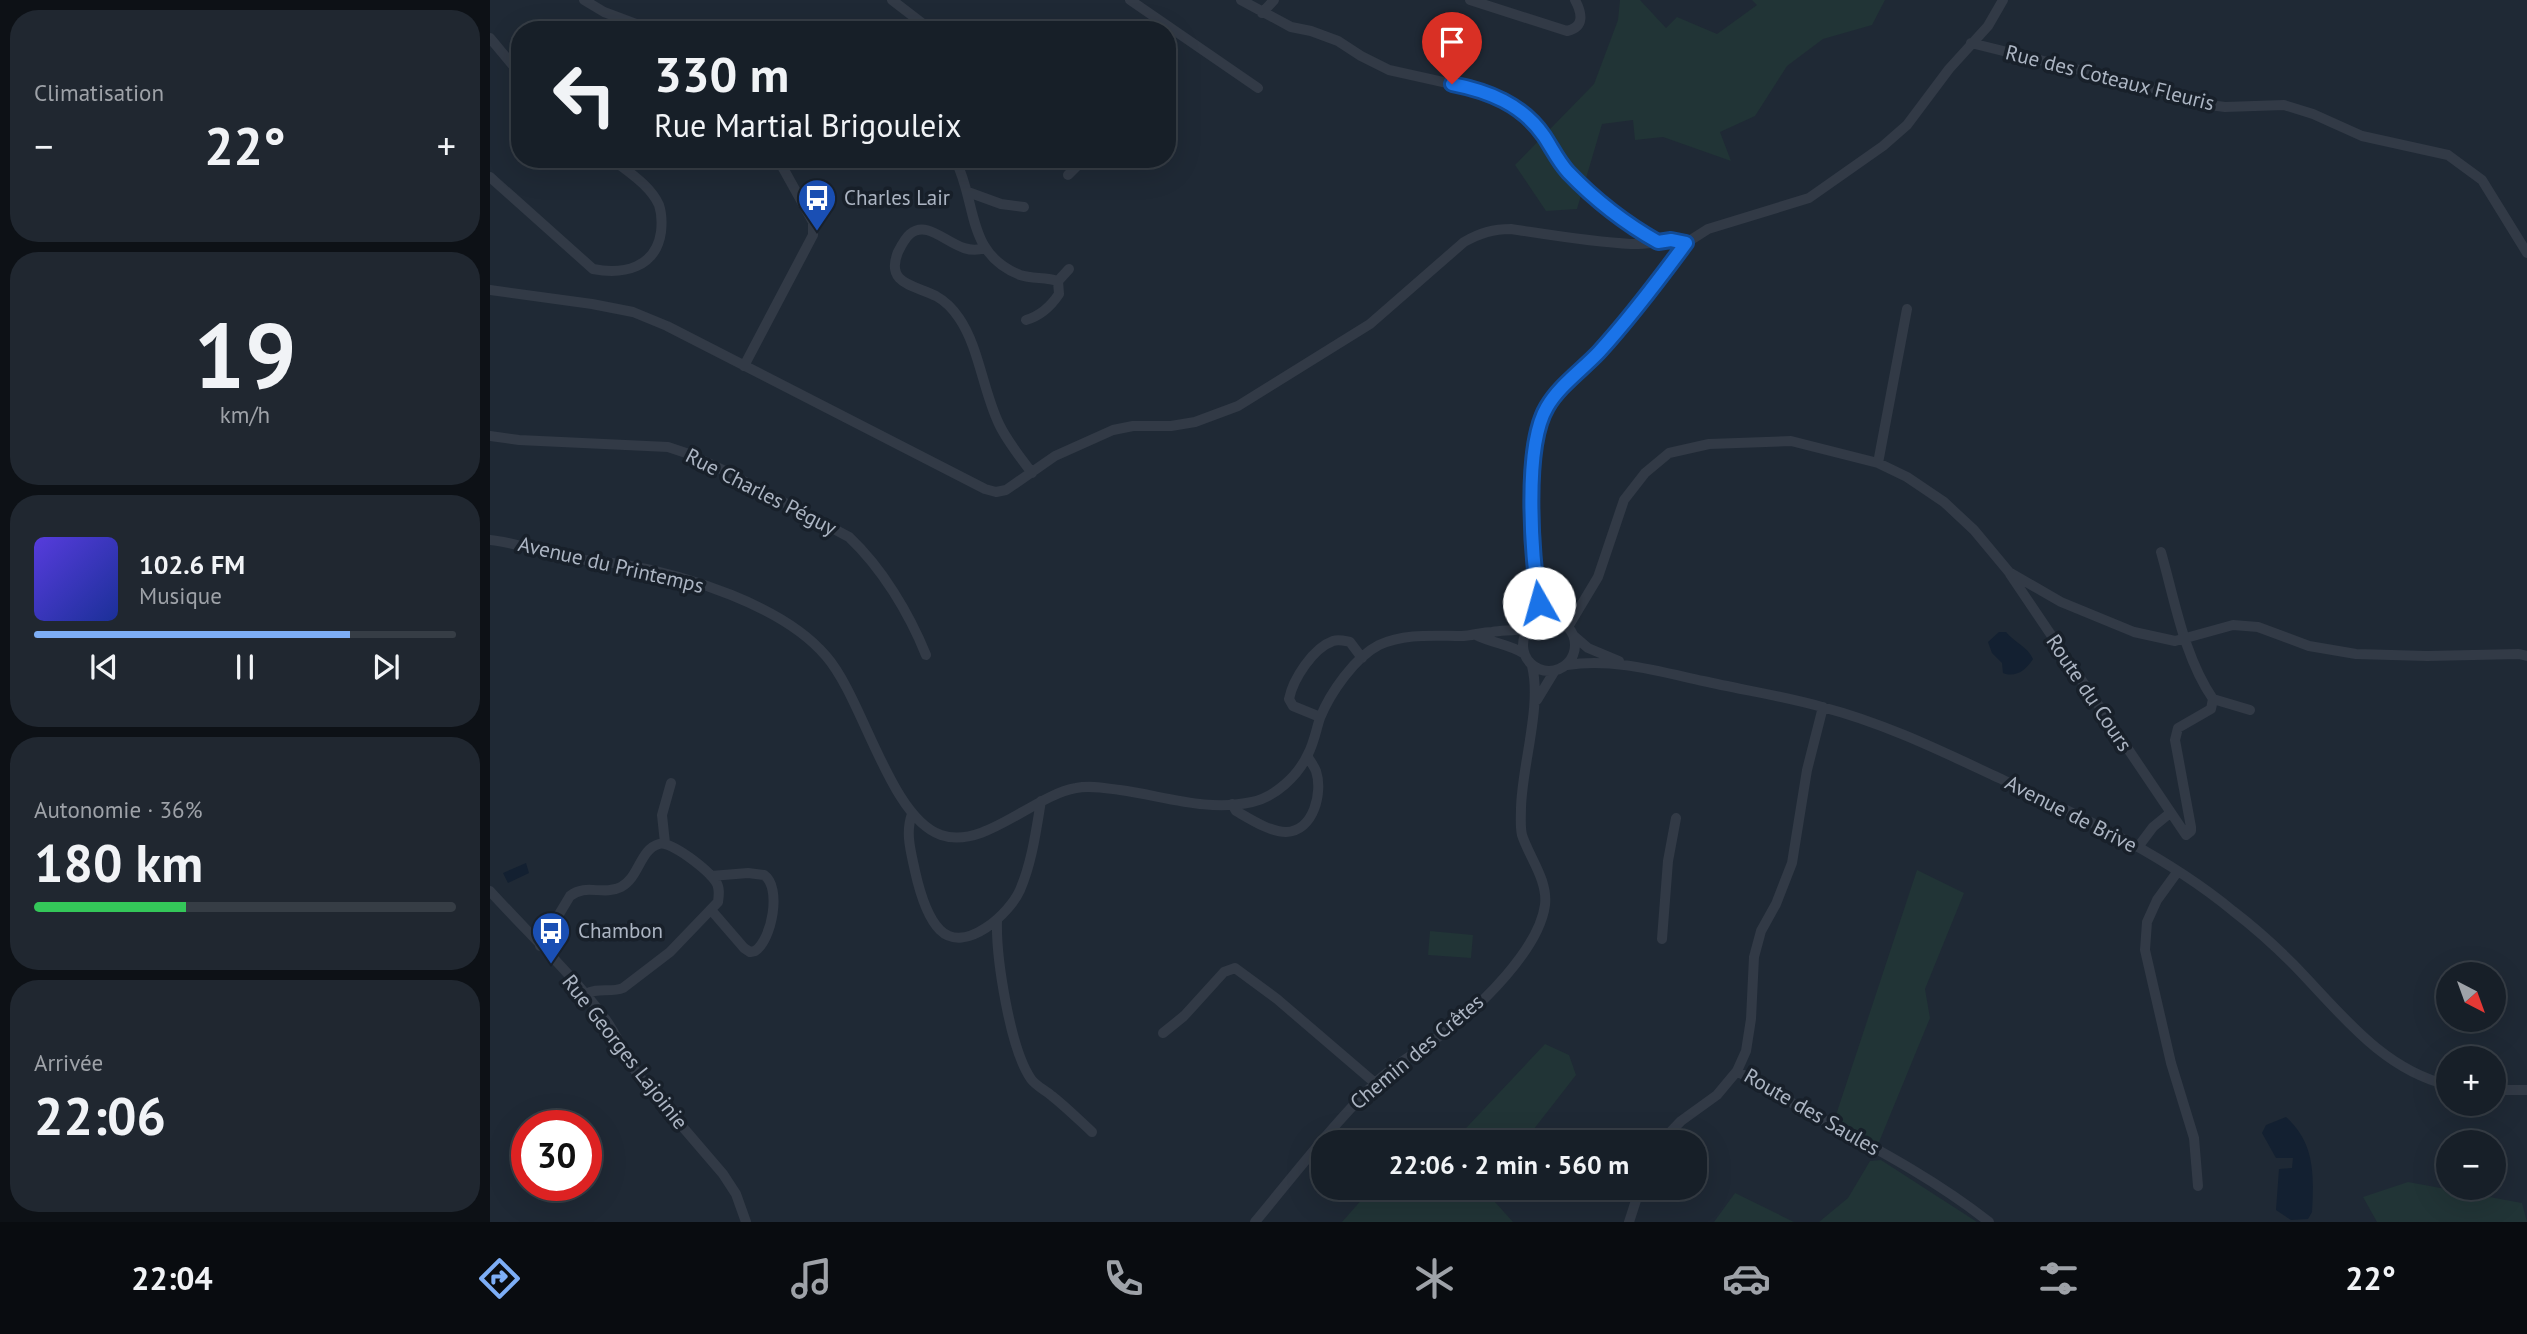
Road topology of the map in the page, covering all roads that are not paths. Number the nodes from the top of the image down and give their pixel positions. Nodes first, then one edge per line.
1 (584, 0) edge
2 (892, 0) edge
3 (1130, 0) edge
4 (1241, 0) edge
5 (1274, 0) edge
6 (1470, 0) edge
7 (1574, 0) edge
8 (2003, 0) edge
9 (1262, 13) junction
10 (628, 21) edge
11 (919, 21) edge
12 (1161, 21) edge
13 (1176, 32) edge
14 (490, 38) edge
15 (1971, 43) junction
16 (511, 63) edge
17 (1258, 88) dead end
18 (622, 168) edge
19 (783, 168) edge
20 (959, 168) edge
21 (1075, 168) edge
22 (1068, 175) dead end
23 (490, 177) edge
24 (968, 192) junction
25 (1024, 207) dead end
26 (1658, 242) junction
27 (1686, 243) junction
28 (984, 248) junction
29 (2527, 253) edge
30 (1069, 269) dead end
31 (1058, 281) junction
32 (490, 290) edge
33 (1907, 309) dead end
34 (1026, 320) dead end
35 (744, 366) junction
36 (490, 436) edge
37 (1878, 463) junction
38 (1032, 473) junction
39 (490, 540) edge
40 (2161, 552) dead end
41 (2009, 572) junction
42 (1542, 620) junction
43 (1530, 627) junction
44 (1571, 631) junction
45 (1476, 635) junction
46 (2186, 639) junction
47 (1523, 653) junction
48 (926, 654) dead end
49 (2527, 656) edge
50 (1362, 658) junction
51 (1567, 665) junction
52 (1628, 665) junction
53 (1532, 666) junction
54 (1554, 672) junction
55 (2213, 699) junction
56 (1534, 706) junction
57 (1823, 707) junction
58 (2249, 710) dead end
59 (1320, 717) junction
60 (1308, 757) junction
61 (671, 783) dead end
62 (1041, 801) junction
63 (1232, 804) junction
64 (2170, 813) junction
65 (912, 814) junction
66 (1676, 818) dead end
67 (665, 843) junction
68 (2137, 847) junction
69 (2178, 871) junction
70 (711, 876) junction
71 (490, 891) edge
72 (712, 911) junction
73 (997, 921) junction
74 (1662, 939) dead end
75 (540, 946) junction
76 (586, 995) junction
77 (1163, 1033) dead end
78 (1737, 1071) junction
79 (2436, 1082) edge
80 (1375, 1083) junction
81 (2506, 1090) edge
82 (2527, 1090) edge
83 (1672, 1130) edge
84 (1093, 1132) dead end
85 (2198, 1186) dead end
86 (1636, 1200) edge
87 (746, 1222) edge
88 (1255, 1222) edge
89 (1629, 1222) edge
90 (1989, 1222) edge

1 - 10 street
2 - 11 street
3 - 12 street
4 - 9 street
5 - 9 street
6 - 7 street
8 - 15 street
9 - 26 street
13 - 17 street
14 - 16 street
15 - 27 street
15 - 29 street, Rue des Coteaux Fleuris
18 - 23 street
19 - 35 street
20 - 24 street
21 - 22 street
24 - 25 street
24 - 28 street
26 - 27 street
26 - 38 street
27 - 42 street
28 - 31 street
28 - 38 street
30 - 31 street
31 - 34 street
32 - 35 street
33 - 37 street
35 - 38 street
36 - 48 street, Rue Charles Péguy
37 - 41 street, Route du Cours
37 - 44 street, Route du Cours
39 - 65 street, Avenue du Printemps
40 - 46 street
41 - 46 street, Route du Cours
41 - 64 street, Route du Cours
42 - 43 street
42 - 44 street
43 - 45 street, Avenue du Printemps
43 - 47 street
44 - 51 street
44 - 52 street
45 - 47 street, Avenue du Printemps
45 - 50 street, Avenue du Printemps
46 - 49 street
46 - 55 street
47 - 53 street
50 - 59 street, Avenue du Printemps
50 - 59 street
51 - 52 street
51 - 54 street
52 - 57 street, Avenue de Brive
53 - 54 street
53 - 56 street, Chemin des Crêtes
54 - 56 street, Chemin des Crêtes
55 - 58 street
55 - 64 street, Route du Cours
56 - 80 street, Chemin des Crêtes
57 - 68 street, Avenue de Brive
57 - 78 street, Route des Saules
59 - 60 street, Avenue du Printemps
60 - 63 street, Avenue du Printemps
60 - 63 street
61 - 67 street
62 - 63 street, Avenue du Printemps
62 - 65 street, Avenue du Printemps
62 - 73 street
64 - 68 street
65 - 73 street
66 - 74 street
67 - 70 street
67 - 75 street
68 - 69 street, Avenue de Brive
69 - 79 street, Avenue de Brive
69 - 85 street
70 - 72 street
70 - 72 street
71 - 75 street, Rue Georges Lajoinie
72 - 76 street
73 - 84 street
75 - 76 street, Rue Georges Lajoinie
76 - 87 street, Rue Georges Lajoinie
77 - 80 street
78 - 83 street
78 - 90 street, Route des Saules
80 - 88 street, Chemin des Crêtes
81 - 82 street
86 - 89 street

